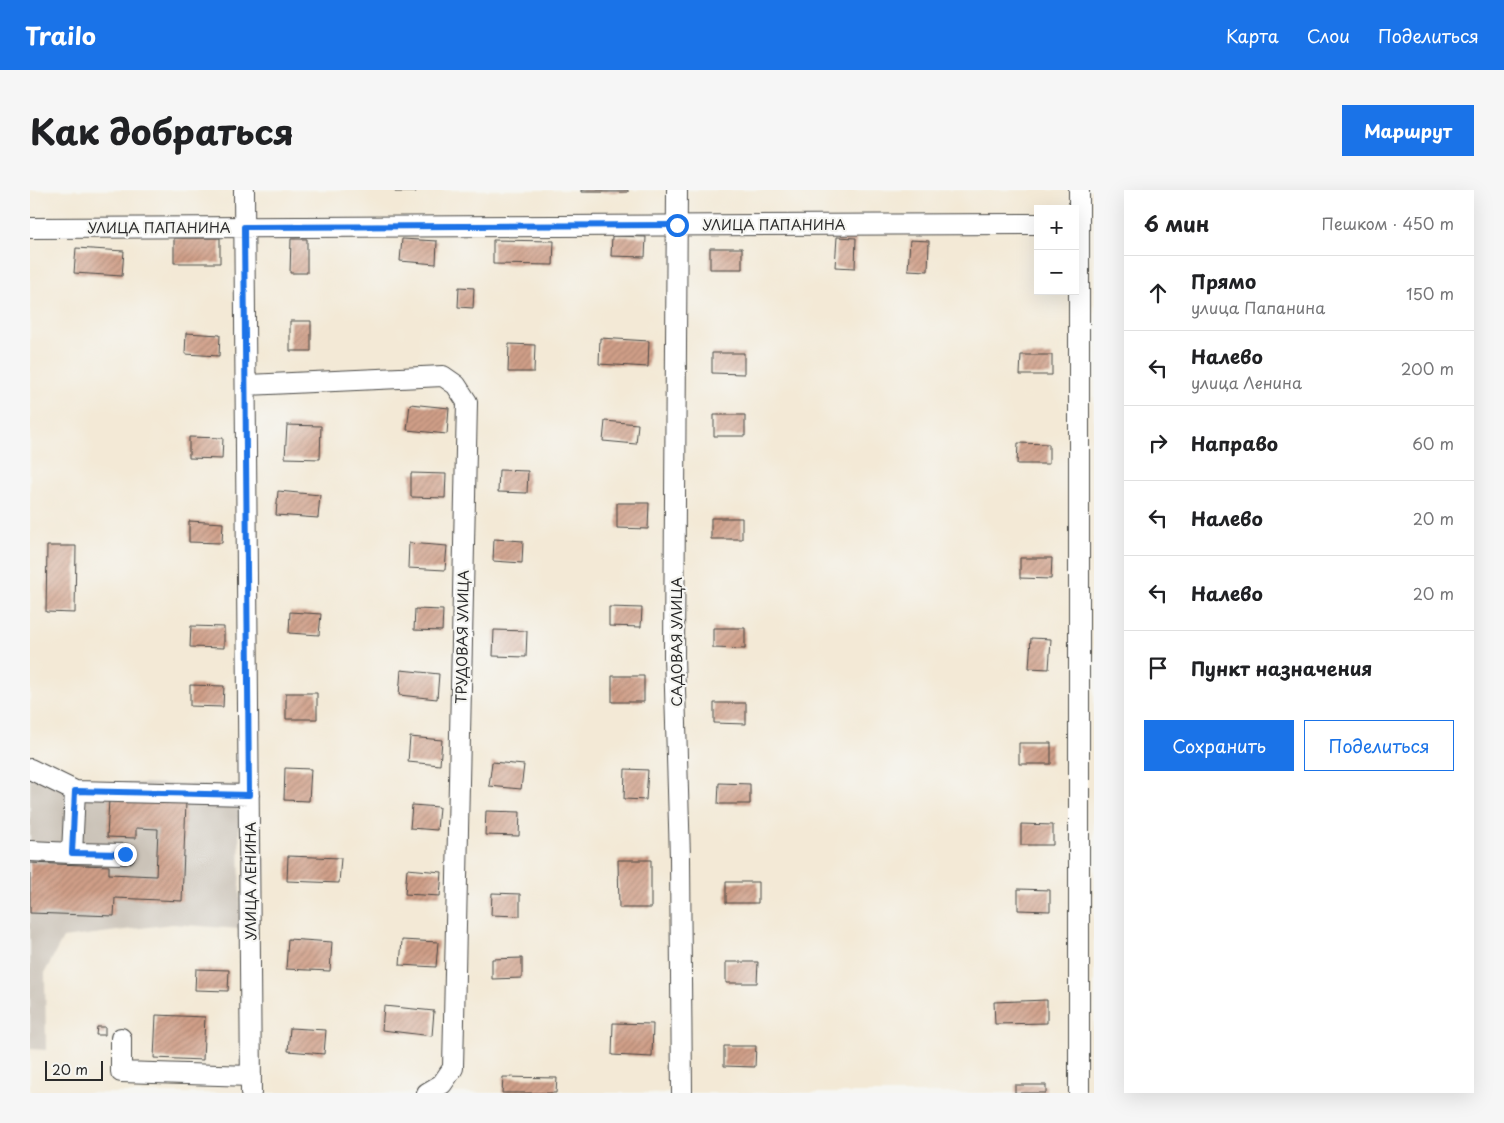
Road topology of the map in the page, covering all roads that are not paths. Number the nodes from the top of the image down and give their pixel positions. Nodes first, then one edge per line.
1 (244, 190) edge
2 (677, 190) edge
3 (1078, 190) edge
4 (1034, 224) edge
5 (1083, 224) edge
6 (677, 225) junction
7 (244, 227) junction
8 (30, 228) edge
9 (246, 385) junction
10 (30, 769) edge
11 (75, 791) junction
12 (249, 795) junction
13 (30, 851) edge
14 (72, 853) junction
15 (125, 854) dead end
16 (121, 1038) dead end
17 (251, 1084) edge
18 (427, 1093) edge
19 (682, 1093) edge
20 (1079, 1093) edge

1 - 7 street, УЛИЦА ЛЕНИНА
2 - 6 street, САДОВАЯ УЛИЦА
3 - 5 street
4 - 6 street, УЛИЦА ПАПАНИНА
5 - 20 street
6 - 7 street, УЛИЦА ПАПАНИНА
6 - 19 street, САДОВАЯ УЛИЦА
7 - 8 street, УЛИЦА ПАПАНИНА
7 - 9 street, УЛИЦА ЛЕНИНА
9 - 12 street, УЛИЦА ЛЕНИНА
9 - 18 street, ТРУДОВАЯ УЛИЦА
10 - 11 street
11 - 12 street
11 - 14 street
12 - 17 street, УЛИЦА ЛЕНИНА
13 - 14 street
14 - 15 street
16 - 17 street

